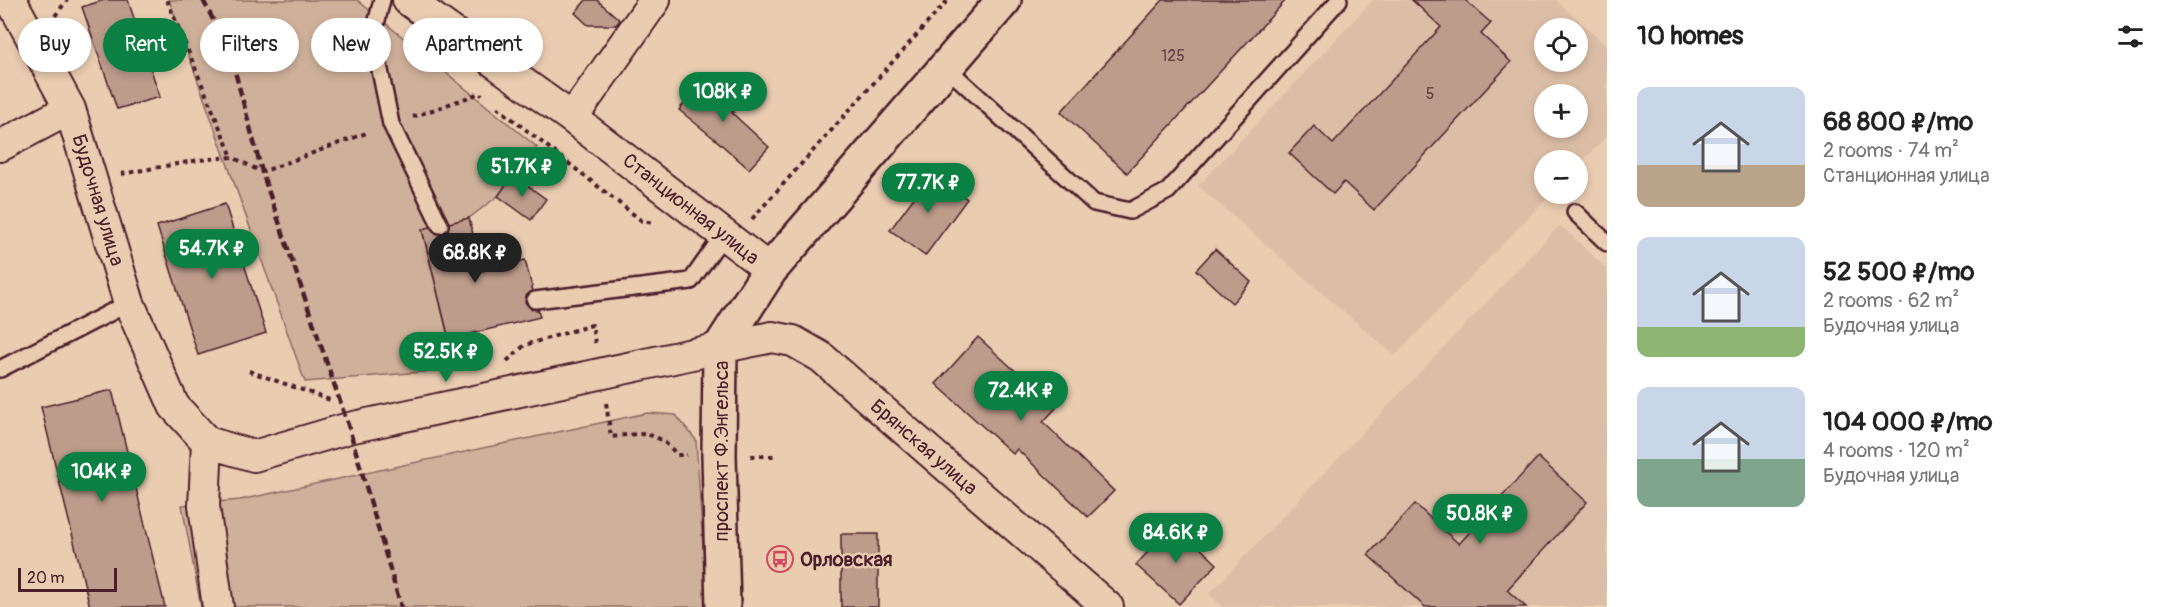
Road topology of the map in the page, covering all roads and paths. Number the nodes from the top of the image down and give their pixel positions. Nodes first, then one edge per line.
1 (11, 0) edge
2 (166, 0) edge
3 (382, 0) edge
4 (408, 0) edge
5 (656, 0) edge
6 (948, 0) edge
7 (1004, 0) edge
8 (1339, 0) edge
9 (946, 68) junction
10 (70, 109) junction
11 (572, 118) junction
12 (0, 146) edge
13 (232, 157) dead end
14 (1575, 212) dead end
15 (440, 225) dead end
16 (724, 234) junction
17 (1607, 243) edge
18 (770, 270) junction
19 (535, 300) dead end
20 (129, 303) junction
21 (525, 345) dead end
22 (720, 348) junction
23 (0, 369) edge
24 (602, 374) junction
25 (207, 442) junction
26 (719, 456) junction
27 (776, 456) dead end
28 (218, 607) edge
29 (723, 607) edge
30 (1108, 607) edge

1 - 10 street, Будочная улица
2 - 13 path
3 - 15 lane
4 - 11 street, Станционная улица
5 - 11 street
6 - 16 path
7 - 9 street, проспект Ф.Энгельса
8 - 9 lane
9 - 18 street, проспект Ф.Энгельса
10 - 12 street
10 - 20 street, Будочная улица
11 - 16 street, Станционная улица
14 - 17 lane
16 - 18 street, Станционная улица
16 - 19 lane
18 - 22 street, проспект Ф.Энгельса
20 - 23 lane
20 - 25 street, Будочная улица
21 - 24 path
22 - 24 street, Брянская улица
22 - 26 street, проспект Ф.Энгельса
22 - 30 street, Брянская улица
24 - 25 street, Брянская улица
24 - 26 path
25 - 28 street
26 - 27 path
26 - 29 street, проспект Ф.Энгельса

